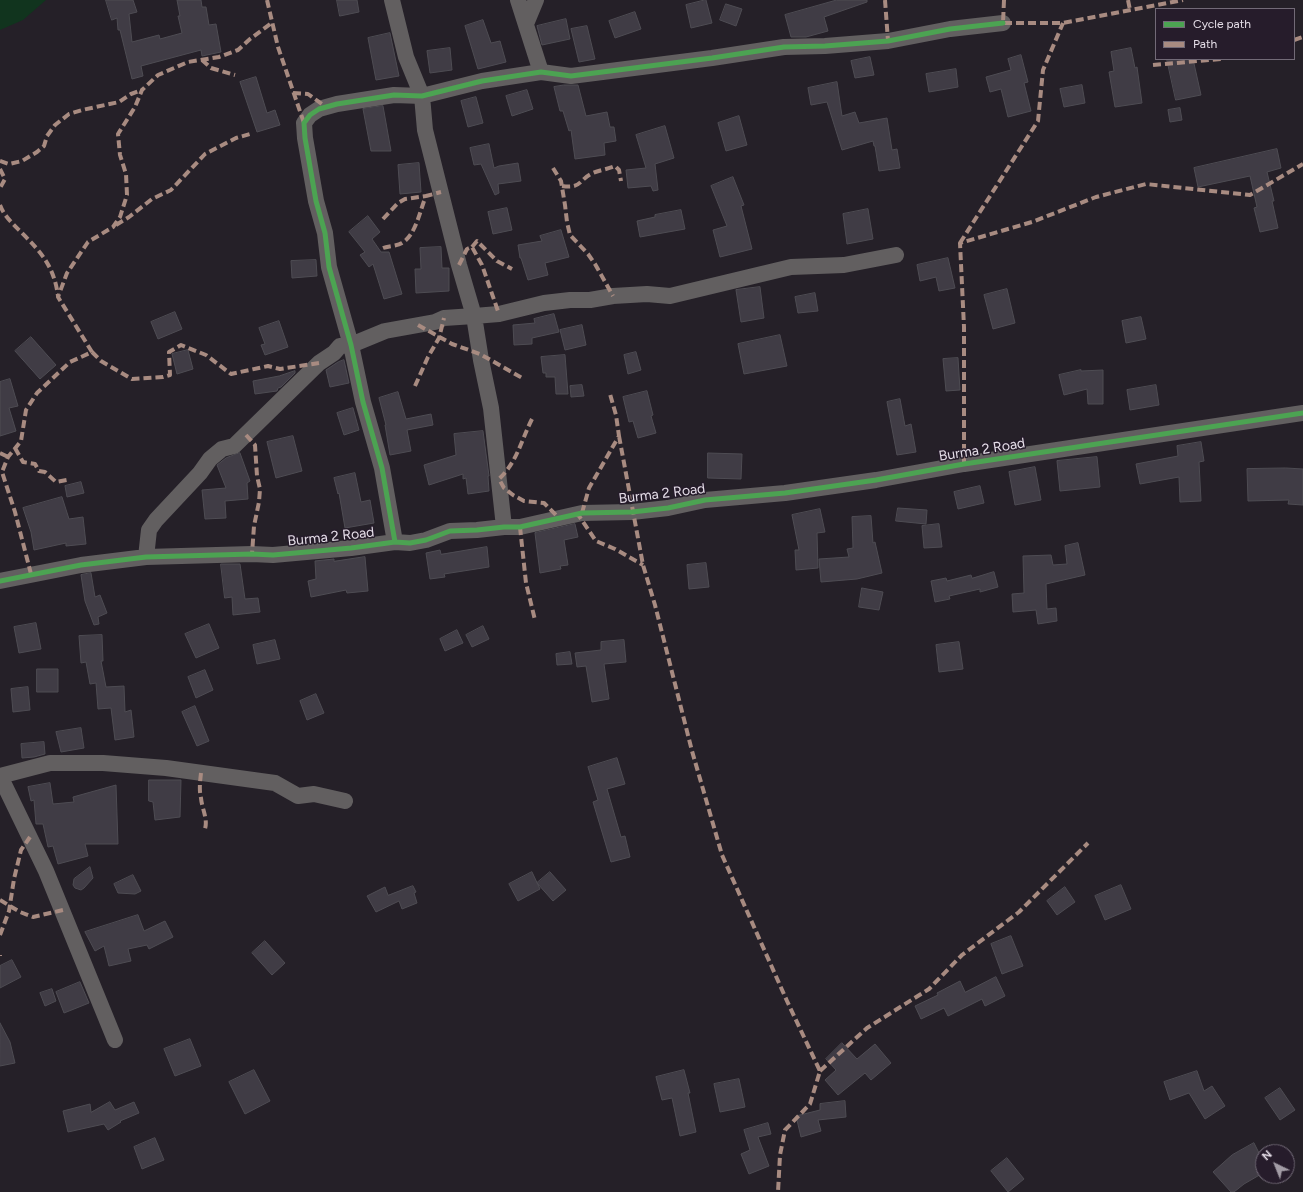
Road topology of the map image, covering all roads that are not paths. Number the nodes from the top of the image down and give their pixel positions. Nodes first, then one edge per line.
1 (392, 0) edge
2 (518, 0) edge
3 (536, 0) edge
4 (1003, 23) dead end
5 (526, 24) junction
6 (541, 72) junction
7 (422, 96) junction
8 (896, 255) dead end
9 (474, 316) junction
10 (351, 345) junction
11 (1303, 413) edge
12 (504, 527) junction
13 (395, 542) junction
14 (146, 557) junction
15 (0, 580) edge
16 (0, 776) edge
17 (345, 801) dead end
18 (116, 1040) dead end

1 - 7 street
2 - 5 street
3 - 5 street
4 - 6 street
5 - 6 street
6 - 7 street
7 - 9 street
7 - 10 street
8 - 9 street
9 - 10 street
9 - 12 street
10 - 13 street
10 - 14 street
11 - 12 street, Burma 2 Road
12 - 13 street, Burma 2 Road
13 - 14 street, Burma 2 Road
14 - 15 street, Burma 2 Road
16 - 17 street
16 - 18 street

